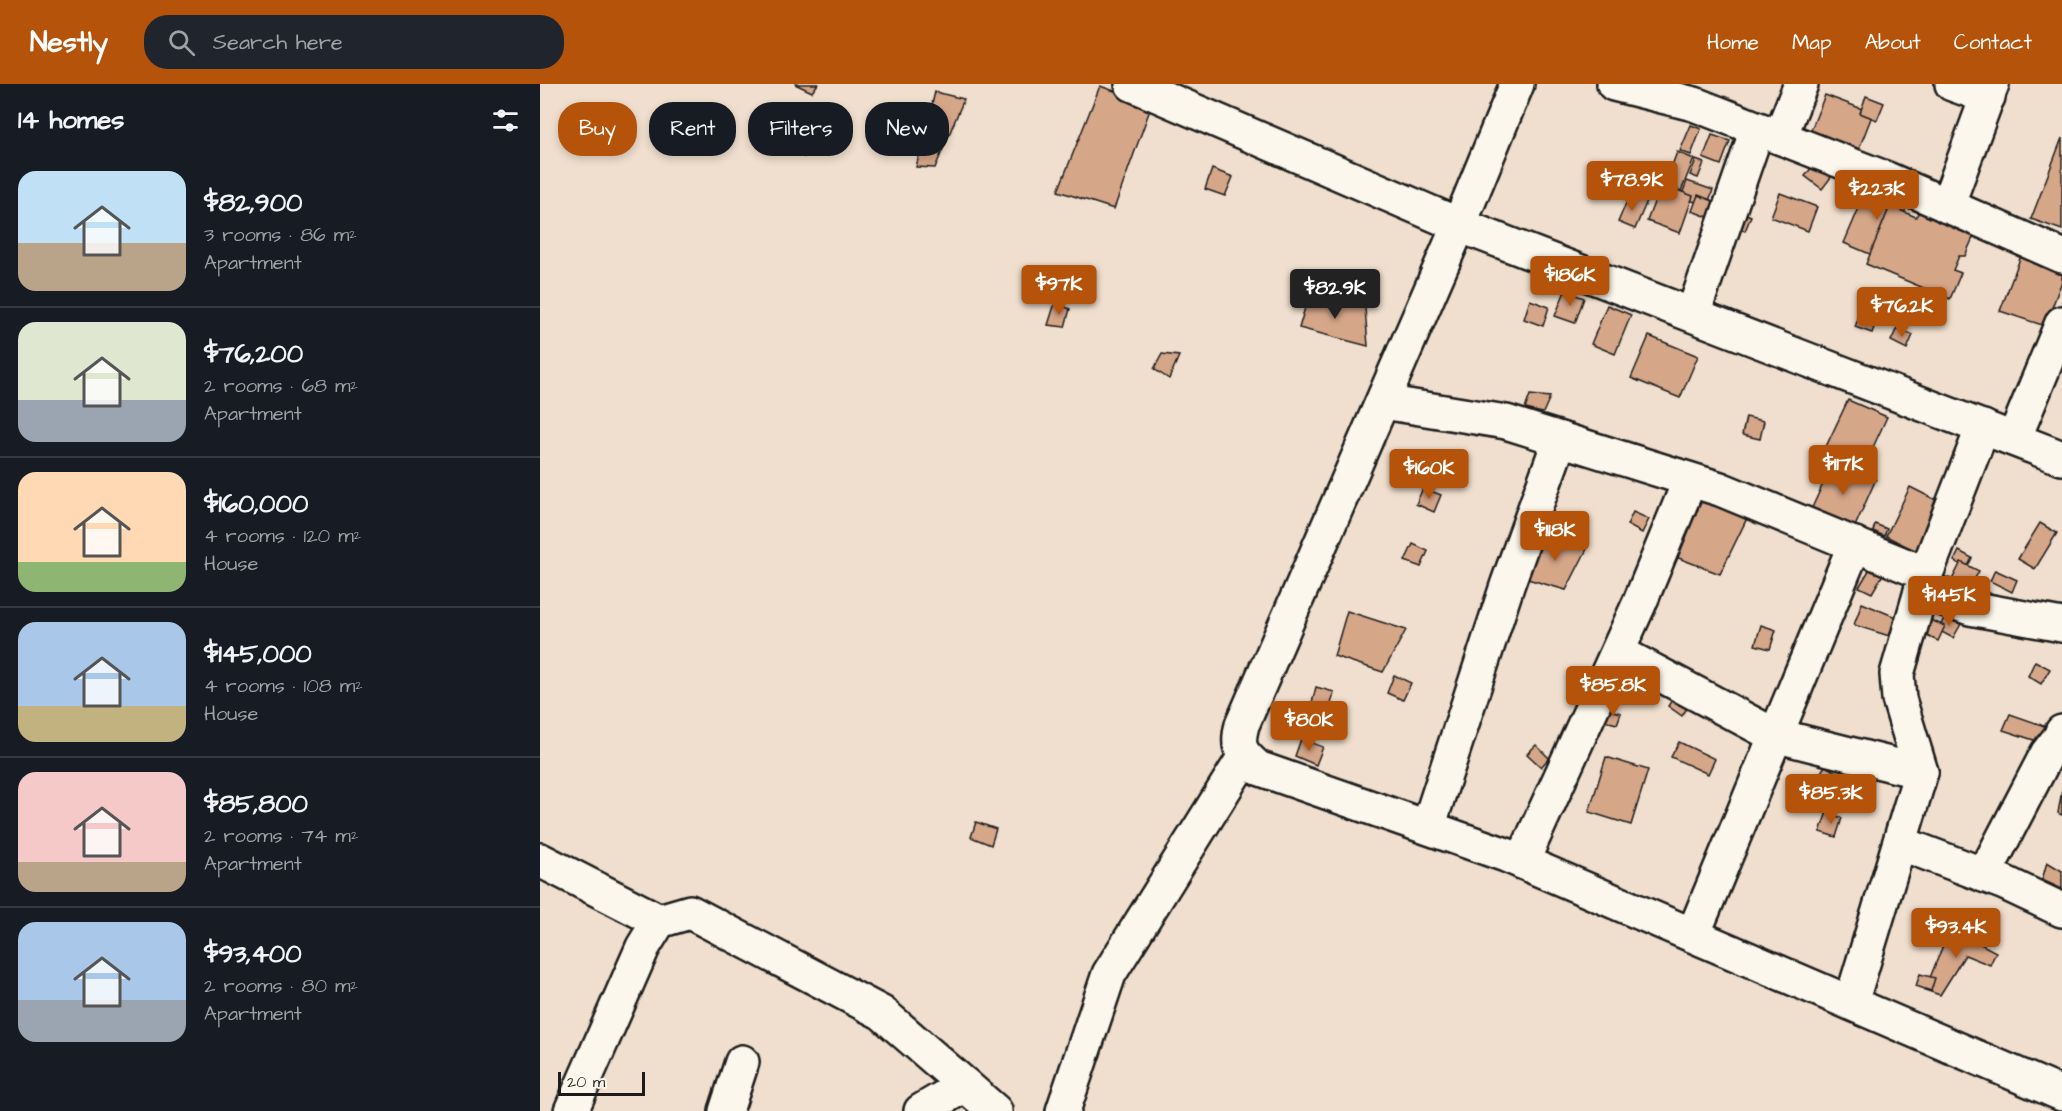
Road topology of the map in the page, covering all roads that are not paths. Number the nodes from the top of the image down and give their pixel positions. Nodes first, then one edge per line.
1 (1132, 84) edge
2 (1516, 84) edge
3 (1614, 84) edge
4 (1802, 84) edge
5 (1952, 84) edge
6 (1990, 91) edge
7 (1698, 94) edge
8 (1768, 134) junction
9 (1947, 206) junction
10 (1459, 225) junction
11 (2062, 256) edge
12 (1693, 314) junction
13 (2062, 323) edge
14 (1383, 402) junction
15 (1983, 427) junction
16 (1560, 439) junction
17 (2014, 439) junction
18 (2062, 458) edge
19 (1690, 480) junction
20 (1855, 544) junction
21 (1924, 582) junction
22 (2062, 625) edge
23 (1618, 652) junction
24 (2062, 732) edge
25 (1774, 735) junction
26 (1245, 756) junction
27 (1921, 772) junction
28 (1428, 827) junction
29 (1900, 843) junction
30 (540, 860) edge
31 (1522, 862) junction
32 (1984, 875) junction
33 (2062, 910) edge
34 (659, 921) junction
35 (1692, 935) junction
36 (1851, 1003) junction
37 (742, 1062) dead end
38 (965, 1085) junction
39 (2062, 1094) edge
40 (572, 1111) edge
41 (726, 1111) edge
42 (921, 1111) edge
43 (995, 1111) edge
44 (1063, 1111) edge

1 - 10 street
2 - 10 street
3 - 7 street
4 - 8 street
5 - 6 street
6 - 9 street
7 - 8 street
8 - 9 street
8 - 12 street
9 - 11 street
10 - 12 street
10 - 14 street
12 - 15 street
13 - 17 street
14 - 16 street
14 - 26 street
15 - 17 street
15 - 21 street
16 - 19 street
16 - 28 street
17 - 18 street
19 - 20 street
19 - 23 street
20 - 21 street
20 - 25 street
21 - 22 street
21 - 27 street
23 - 25 street
23 - 31 street
24 - 32 street
25 - 27 street
25 - 35 street
26 - 28 street
26 - 44 street
27 - 29 street
28 - 31 street
29 - 32 street
29 - 36 street
30 - 34 street
31 - 35 street
32 - 33 street
34 - 38 street
34 - 40 street
35 - 36 street
36 - 39 street
37 - 41 street
38 - 42 street
38 - 43 street

